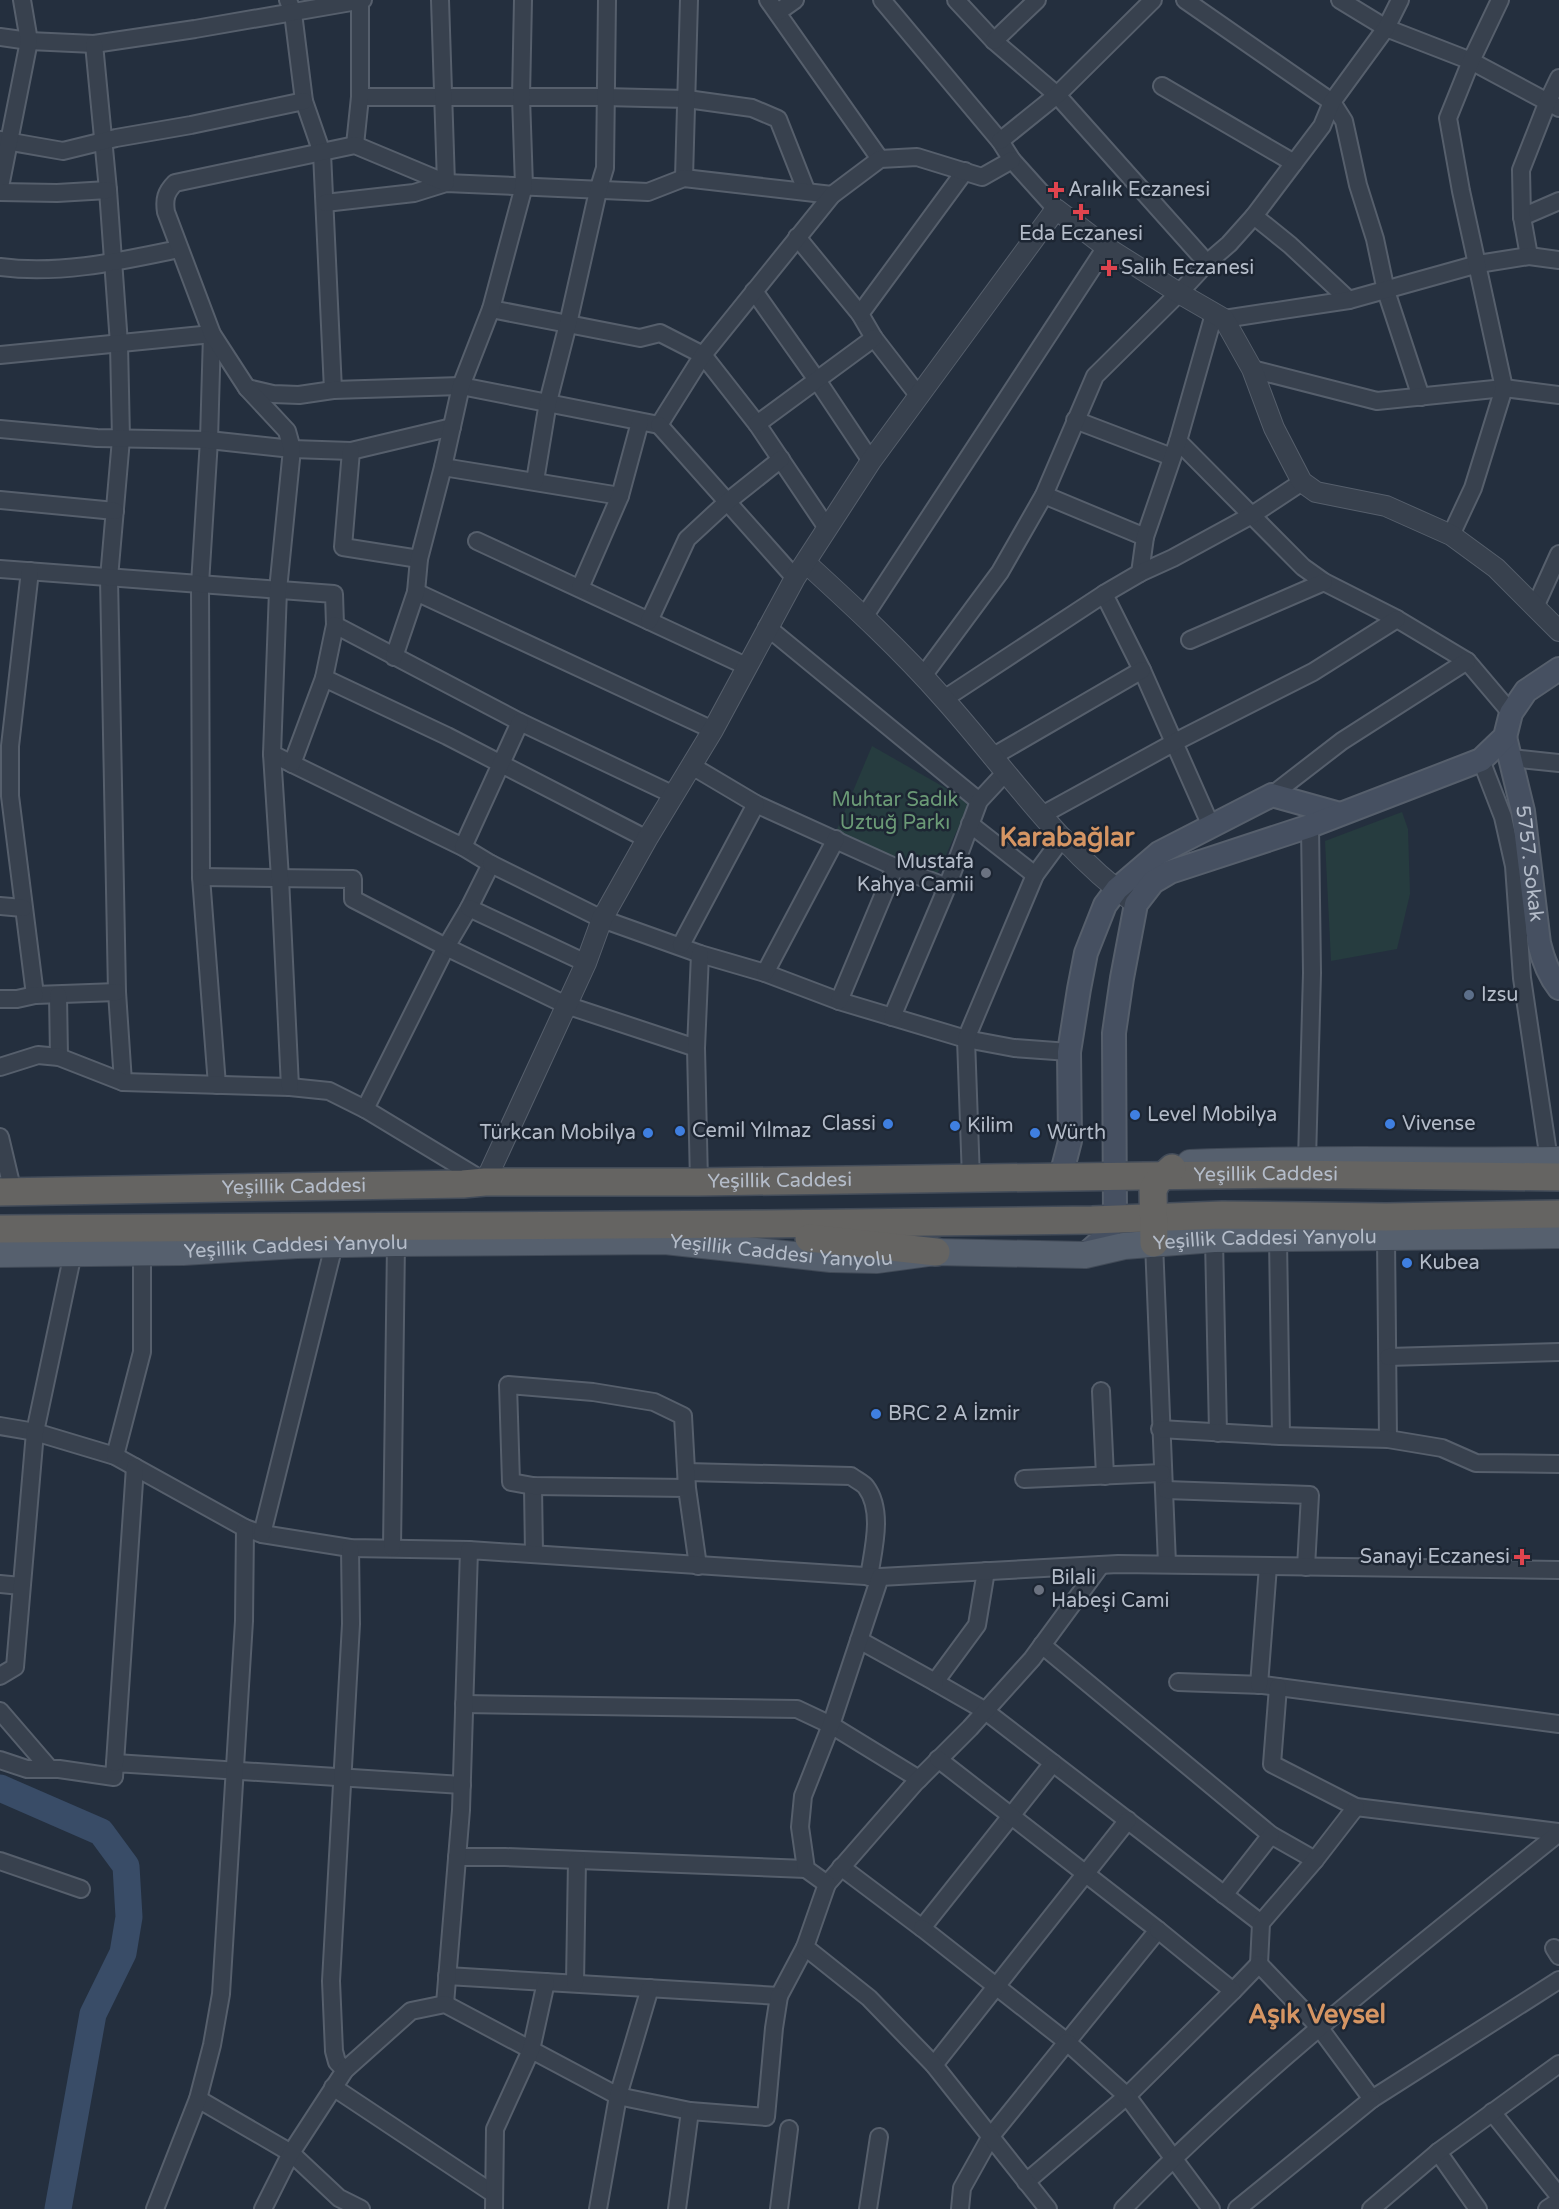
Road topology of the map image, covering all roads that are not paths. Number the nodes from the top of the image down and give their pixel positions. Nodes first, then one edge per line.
1 (22, 0) edge
2 (361, 0) edge
3 (440, 0) edge
4 (524, 0) edge
5 (606, 0) edge
6 (689, 0) edge
7 (795, 0) edge
8 (882, 0) edge
9 (956, 0) edge
10 (1037, 0) edge
11 (1153, 0) edge
12 (1185, 0) edge
13 (1340, 0) edge
14 (1400, 0) edge
15 (1500, 0) edge
16 (773, 6) edge
17 (290, 7) edge
18 (1386, 28) junction
19 (0, 37) edge
20 (29, 41) junction
21 (994, 41) junction
22 (94, 44) junction
23 (1471, 61) junction
24 (1559, 78) edge
25 (1162, 86) dead end
26 (1057, 95) junction
27 (360, 97) junction
28 (521, 97) junction
29 (604, 97) junction
30 (442, 98) junction
31 (687, 99) junction
32 (304, 101) junction
33 (1332, 102) junction
34 (1553, 105) edge
35 (5, 141) edge
36 (103, 141) junction
37 (1000, 141) junction
38 (355, 145) junction
39 (322, 153) junction
40 (880, 159) junction
41 (1012, 160) junction
42 (1294, 163) junction
43 (965, 171) junction
44 (684, 178) junction
45 (446, 183) junction
46 (524, 186) junction
47 (0, 187) edge
48 (108, 190) junction
49 (806, 190) junction
50 (598, 191) junction
51 (0, 192) edge
52 (832, 195) junction
53 (1559, 201) edge
54 (325, 203) junction
55 (1056, 209) junction
56 (1254, 216) junction
57 (1521, 218) junction
58 (797, 237) junction
59 (1106, 247) junction
60 (179, 249) junction
61 (1529, 256) junction
62 (1559, 260) edge
63 (112, 262) junction
64 (1207, 263) junction
65 (1478, 264) junction
66 (0, 267) edge
67 (754, 291) junction
68 (1386, 291) junction
69 (1179, 293) junction
70 (1349, 300) junction
71 (491, 309) junction
72 (860, 314) junction
73 (1219, 316) junction
74 (568, 324) junction
75 (212, 334) junction
76 (874, 338) junction
77 (119, 344) junction
78 (0, 355) edge
79 (703, 355) junction
80 (1252, 369) junction
81 (817, 380) junction
82 (461, 386) junction
83 (247, 388) junction
84 (1504, 388) junction
85 (333, 390) junction
86 (918, 395) junction
87 (1559, 395) edge
88 (1421, 397) junction
89 (548, 402) junction
90 (1075, 420) junction
91 (640, 422) junction
92 (757, 424) junction
93 (658, 425) junction
94 (452, 427) junction
95 (0, 429) edge
96 (121, 439) junction
97 (209, 440) junction
98 (292, 449) junction
99 (1175, 449) junction
100 (351, 451) junction
101 (781, 459) junction
102 (871, 461) junction
103 (443, 467) junction
104 (535, 482) junction
105 (1302, 482) junction
106 (1044, 495) junction
107 (620, 496) junction
108 (0, 500) edge
109 (727, 502) junction
110 (115, 511) junction
111 (1252, 514) junction
112 (827, 528) junction
113 (1451, 535) junction
114 (1145, 537) junction
115 (477, 541) dead end
116 (1559, 554) edge
117 (419, 560) junction
118 (0, 569) edge
119 (30, 571) junction
120 (800, 571) junction
121 (1140, 573) junction
122 (109, 578) junction
123 (1324, 582) junction
124 (200, 584) junction
125 (580, 588) junction
126 (278, 590) junction
127 (416, 592) junction
128 (1104, 594) junction
129 (1535, 607) junction
130 (864, 617) junction
131 (1397, 620) junction
132 (649, 621) junction
133 (335, 625) junction
134 (767, 627) junction
135 (1559, 631) edge
136 (1190, 640) dead end
137 (394, 657) junction
138 (1467, 661) junction
139 (746, 666) junction
140 (1142, 670) junction
141 (1558, 671) edge
142 (923, 675) junction
143 (324, 678) junction
144 (944, 699) junction
145 (1511, 713) junction
146 (520, 722) junction
147 (712, 730) junction
148 (1175, 742) junction
149 (5, 745) edge
150 (1508, 747) junction
151 (272, 754) junction
152 (992, 756) junction
153 (1481, 760) junction
154 (1559, 763) edge
155 (292, 764) junction
156 (500, 764) junction
157 (692, 766) junction
158 (1005, 773) junction
159 (674, 795) junction
160 (1272, 795) junction
161 (5, 796) edge
162 (979, 801) junction
163 (756, 804) junction
164 (1340, 814) junction
165 (1513, 814) junction
166 (1042, 815) junction
167 (970, 824) junction
168 (1212, 826) junction
169 (1310, 826) junction
170 (1063, 837) junction
171 (647, 839) junction
172 (836, 839) junction
173 (464, 847) junction
174 (491, 864) junction
175 (895, 867) junction
176 (1035, 875) junction
177 (201, 877) junction
178 (280, 878) junction
179 (947, 888) junction
180 (1116, 890) junction
181 (1137, 904) junction
182 (0, 906) edge
183 (23, 908) junction
184 (469, 908) junction
185 (602, 919) junction
186 (681, 945) junction
187 (446, 947) junction
188 (700, 954) junction
189 (586, 963) junction
190 (765, 973) junction
191 (1559, 988) edge
192 (117, 992) junction
193 (58, 995) junction
194 (35, 996) junction
195 (0, 999) edge
196 (839, 1001) junction
197 (566, 1005) junction
198 (892, 1017) junction
199 (966, 1039) junction
200 (696, 1048) junction
201 (1069, 1052) junction
202 (59, 1057) junction
203 (0, 1067) edge
204 (123, 1082) junction
205 (218, 1085) junction
206 (290, 1087) junction
207 (365, 1109) junction
208 (0, 1137) edge
209 (1307, 1160) junction
210 (1556, 1166) edge
211 (1170, 1170) junction
212 (1115, 1172) junction
213 (1053, 1173) junction
214 (971, 1179) junction
215 (485, 1182) junction
216 (699, 1182) junction
217 (7, 1192) edge
218 (1559, 1214) edge
219 (1115, 1219) junction
220 (756, 1224) junction
221 (0, 1229) edge
222 (1154, 1231) junction
223 (1559, 1235) edge
224 (1386, 1238) junction
225 (1214, 1239) junction
226 (1278, 1239) junction
227 (396, 1243) junction
228 (334, 1245) junction
229 (142, 1252) junction
230 (936, 1252) junction
231 (73, 1253) junction
232 (0, 1254) edge
233 (1084, 1255) junction
234 (1559, 1352) edge
235 (1388, 1357) junction
236 (1101, 1391) dead end
237 (0, 1426) edge
238 (1160, 1428) junction
239 (35, 1432) junction
240 (1218, 1432) junction
241 (1281, 1436) junction
242 (1388, 1439) junction
243 (115, 1456) junction
244 (1559, 1464) edge
245 (135, 1467) junction
246 (1162, 1473) junction
247 (1105, 1476) junction
248 (1024, 1479) dead end
249 (687, 1480) junction
250 (533, 1486) junction
251 (1166, 1490) junction
252 (245, 1528) junction
253 (262, 1534) junction
254 (350, 1548) junction
255 (392, 1548) junction
256 (469, 1550) junction
257 (534, 1554) junction
258 (1167, 1563) junction
259 (1101, 1565) junction
260 (698, 1566) junction
261 (1268, 1566) junction
262 (1306, 1567) junction
263 (1559, 1570) edge
264 (986, 1571) junction
265 (874, 1577) junction
266 (0, 1584) edge
267 (21, 1586) junction
268 (859, 1641) junction
269 (1042, 1645) junction
270 (0, 1676) edge
271 (934, 1682) junction
272 (1178, 1682) dead end
273 (1259, 1685) junction
274 (1278, 1687) junction
275 (464, 1704) junction
276 (984, 1710) junction
277 (0, 1711) edge
278 (1559, 1724) edge
279 (831, 1725) junction
280 (938, 1759) junction
281 (0, 1760) edge
282 (115, 1763) junction
283 (1053, 1763) junction
284 (50, 1769) junction
285 (235, 1771) junction
286 (343, 1777) junction
287 (919, 1779) junction
288 (462, 1785) junction
289 (1356, 1807) junction
290 (1012, 1815) junction
291 (1128, 1820) junction
292 (1559, 1832) edge
293 (1271, 1835) junction
294 (457, 1857) junction
295 (577, 1860) junction
296 (1315, 1860) junction
297 (0, 1862) edge
298 (841, 1867) junction
299 (806, 1869) junction
300 (1086, 1873) junction
301 (827, 1884) junction
302 (81, 1889) dead end
303 (1224, 1895) junction
304 (1261, 1923) junction
305 (922, 1928) junction
306 (1158, 1930) junction
307 (805, 1947) junction
308 (1259, 1964) junction
309 (447, 1976) junction
310 (1559, 1980) edge
311 (546, 1982) junction
312 (575, 1983) junction
313 (997, 1985) junction
314 (650, 1988) junction
315 (1233, 1991) junction
316 (779, 1996) junction
317 (445, 2004) junction
318 (1319, 2027) junction
319 (1067, 2042) junction
320 (531, 2050) junction
321 (934, 2065) junction
322 (1558, 2068) edge
323 (345, 2070) junction
324 (333, 2087) junction
325 (618, 2096) junction
326 (1127, 2096) junction
327 (198, 2099) junction
328 (1372, 2099) junction
329 (690, 2111) junction
330 (1492, 2112) junction
331 (789, 2129) dead end
332 (991, 2136) junction
333 (879, 2137) dead end
334 (1438, 2152) junction
335 (291, 2153) junction
336 (1172, 2158) junction
337 (1026, 2182) junction
338 (1559, 2196) edge
339 (1559, 2201) edge
340 (494, 2202) edge
341 (337, 2203) edge
342 (1473, 2207) edge
343 (155, 2209) edge
344 (263, 2209) edge
345 (361, 2209) edge
346 (598, 2209) edge
347 (677, 2209) edge
348 (779, 2209) edge
349 (868, 2209) edge
350 (960, 2209) edge
351 (1048, 2209) edge
352 (1123, 2209) edge
353 (1211, 2209) edge
354 (1238, 2209) edge
355 (1371, 2209) edge
356 (1547, 2209) edge

1 - 20 street
2 - 17 street
2 - 27 street
3 - 30 street
4 - 28 street
5 - 29 street
6 - 31 street
7 - 16 street
8 - 37 street
9 - 21 street
10 - 21 street
11 - 26 street
12 - 33 street
13 - 18 street
14 - 18 street
15 - 23 street
16 - 40 street
17 - 22 street
17 - 32 street
18 - 23 street
18 - 33 street
19 - 20 street
20 - 22 street
20 - 35 street
21 - 26 street
22 - 36 street
23 - 34 street
23 - 65 street
24 - 34 street
25 - 42 street
26 - 37 street
26 - 64 street
27 - 30 street
27 - 38 street
28 - 29 street
28 - 30 street
28 - 46 street
29 - 31 street
29 - 50 street
30 - 45 street
31 - 44 street
31 - 49 street
32 - 36 street
32 - 39 street
33 - 42 street
33 - 68 street
34 - 57 street
35 - 36 street
35 - 47 street
36 - 48 street
37 - 41 street
38 - 39 street
38 - 45 street
39 - 54 street
39 - 60 street
40 - 43 street
40 - 52 street
41 - 43 street
41 - 55 street
42 - 56 street
43 - 72 street
44 - 49 street
44 - 50 street
45 - 46 street
45 - 54 street
46 - 50 street
46 - 71 street
48 - 51 street
48 - 63 street
49 - 52 street
50 - 74 street
52 - 58 street
53 - 57 street
54 - 85 street
55 - 59 street
55 - 86 street
56 - 64 street
56 - 70 street
57 - 61 street
58 - 67 street
58 - 72 street
59 - 69 street
59 - 130 street
60 - 63 street
60 - 75 street
61 - 62 street
61 - 65 street
63 - 66 street
63 - 77 street
64 - 69 street
65 - 68 street
65 - 84 street
67 - 79 street
67 - 81 street
68 - 70 street
68 - 88 street
69 - 73 street
69 - 90 street
70 - 73 street
71 - 74 street
71 - 82 street
72 - 76 street
73 - 80 street
73 - 99 street
74 - 79 street
74 - 89 street
75 - 77 street
75 - 83 street
75 - 97 street
76 - 81 street
76 - 86 street
77 - 78 street
77 - 96 street
79 - 92 street
79 - 93 street
80 - 88 street
80 - 105 street
81 - 92 street
81 - 102 street
82 - 85 street
82 - 89 street
82 - 94 street
83 - 85 street
83 - 98 street
84 - 87 street
84 - 88 street
84 - 113 street
86 - 102 street
89 - 91 street
89 - 104 street
90 - 99 street
90 - 106 street
91 - 93 street
91 - 107 street
92 - 101 street
93 - 109 street
94 - 100 street
94 - 103 street
95 - 96 street
96 - 97 street
96 - 110 street
97 - 98 street
97 - 124 street
98 - 100 street
98 - 126 street
99 - 111 street
99 - 114 street
100 - 117 street
101 - 109 street
101 - 112 street
102 - 112 street
103 - 104 street
103 - 117 street
104 - 107 street
105 - 111 street
105 - 113 street
106 - 114 street
106 - 142 street
107 - 125 street
108 - 110 street
109 - 120 street
109 - 132 street
110 - 122 street
111 - 121 street
111 - 123 street
112 - 120 street
113 - 129 street
114 - 121 street
115 - 125 street
116 - 129 street
117 - 127 street
118 - 119 street
119 - 122 street
119 - 149 street
120 - 130 street
120 - 134 street
121 - 128 street
122 - 124 street
122 - 192 street
123 - 131 street
123 - 136 street
124 - 126 street
124 - 177 street
125 - 132 street
126 - 133 street
126 - 151 street
127 - 137 street
127 - 147 street
128 - 140 street
128 - 144 street
129 - 135 street
130 - 142 street
131 - 138 street
131 - 148 street
132 - 139 street
133 - 137 street
133 - 143 street
134 - 139 street
134 - 162 street
137 - 146 street
138 - 145 street
138 - 160 street
139 - 147 street
140 - 148 street
140 - 152 street
141 - 145 main road
142 - 144 street
143 - 155 street
143 - 156 street
144 - 152 street
145 - 150 main road
146 - 156 street
146 - 159 street
147 - 157 street
148 - 166 street
148 - 168 street
149 - 161 street
150 - 153 main road
150 - 154 street
150 - 165 main road, 5757. Sokak
151 - 155 street
151 - 178 street
152 - 158 street
153 - 164 main road
153 - 165 street
155 - 173 street
156 - 171 street
156 - 173 street
157 - 159 street
157 - 163 street
158 - 162 street
158 - 166 street
159 - 171 street
160 - 164 main road
160 - 168 main road
161 - 183 street
162 - 167 street
163 - 172 street
163 - 186 street
164 - 169 main road
165 - 191 main road, 5757. Sokak
165 - 210 street
166 - 170 street
167 - 176 street
167 - 179 street
168 - 180 main road
169 - 181 main road
169 - 209 street
170 - 176 street
170 - 180 street
171 - 185 street
172 - 175 street
172 - 190 street
173 - 174 street
174 - 184 street
174 - 185 street
175 - 179 street
175 - 196 street
176 - 199 street
177 - 178 street
177 - 205 street
178 - 187 street
178 - 206 street
179 - 198 street
180 - 181 street
180 - 201 main road
181 - 212 main road
182 - 183 street
183 - 194 street
184 - 187 street
184 - 189 street
185 - 186 street
185 - 189 street
186 - 188 street
187 - 197 street
187 - 207 street
188 - 190 street
188 - 200 street
189 - 197 street
190 - 196 street
192 - 193 street
192 - 204 street
193 - 194 street
193 - 202 street
194 - 195 street
196 - 198 street
197 - 200 street
197 - 215 street
198 - 199 street
199 - 201 street
199 - 214 street
200 - 216 street
201 - 213 main road
202 - 203 street
202 - 204 street
204 - 205 street
205 - 206 street
206 - 207 street
207 - 215 street
208 - 217 street
209 - 210 main road
209 - 211 main road
210 - 211 highway, Yeşillik Caddesi
211 - 212 highway, Yeşillik Caddesi
211 - 222 highway
212 - 213 highway, Yeşillik Caddesi
212 - 219 main road
213 - 214 highway, Yeşillik Caddesi
214 - 216 highway, Yeşillik Caddesi
215 - 216 highway, Yeşillik Caddesi
215 - 217 highway, Yeşillik Caddesi
218 - 222 highway, Yeşillik Caddesi
219 - 220 highway, Yeşillik Caddesi
219 - 222 highway, Yeşillik Caddesi
219 - 233 main road
220 - 221 highway, Yeşillik Caddesi
220 - 230 highway
222 - 225 main road, Yeşillik Caddesi Yanyolu
222 - 233 main road, Yeşillik Caddesi Yanyolu
222 - 238 street
223 - 224 main road, Yeşillik Caddesi Yanyolu
224 - 226 main road, Yeşillik Caddesi Yanyolu
224 - 235 street
225 - 226 main road, Yeşillik Caddesi Yanyolu
225 - 240 street
226 - 241 street
227 - 228 main road, Yeşillik Caddesi Yanyolu
227 - 230 main road, Yeşillik Caddesi Yanyolu
227 - 255 street
228 - 229 main road, Yeşillik Caddesi Yanyolu
228 - 253 street
229 - 231 main road, Yeşillik Caddesi Yanyolu
229 - 243 street
230 - 233 main road, Yeşillik Caddesi Yanyolu
231 - 232 main road, Yeşillik Caddesi Yanyolu
231 - 239 street
234 - 235 street
235 - 242 street
236 - 247 street
237 - 239 street
238 - 240 street
238 - 246 street
239 - 243 street
239 - 267 street
240 - 241 street
241 - 242 street
242 - 244 street
243 - 245 street
245 - 252 street
245 - 282 street
246 - 247 street
246 - 251 street
247 - 248 street
249 - 250 street
249 - 250 street
249 - 260 street
249 - 265 street
250 - 257 street
251 - 258 street
251 - 262 street
252 - 253 street
252 - 285 street
253 - 254 street
254 - 255 street
254 - 286 street
255 - 256 street
256 - 257 street
256 - 275 street
257 - 260 street
258 - 259 street
258 - 261 street
259 - 264 street
259 - 269 street
260 - 265 street
261 - 262 street
261 - 273 street
262 - 263 street
264 - 265 street
264 - 271 street
265 - 268 street
266 - 267 street
267 - 270 street
268 - 271 street
268 - 279 street
269 - 276 street
269 - 293 street
271 - 276 street
272 - 273 street
273 - 274 street
274 - 278 street
274 - 289 street
275 - 279 street
275 - 288 street
276 - 280 street
276 - 283 street
277 - 284 street
279 - 287 street
279 - 299 street
280 - 287 street
280 - 290 street
281 - 284 street
282 - 284 street
282 - 285 street
283 - 290 street
283 - 291 street
285 - 286 street
285 - 327 street
286 - 288 street
286 - 323 street
287 - 298 street
288 - 294 street
289 - 292 street
289 - 296 street
290 - 300 street
290 - 305 street
291 - 300 street
291 - 303 street
292 - 318 street
293 - 296 street
293 - 303 street
294 - 295 street
294 - 309 street
295 - 299 street
295 - 312 street
296 - 304 street
297 - 302 street
298 - 301 street
298 - 305 street
299 - 301 street
300 - 306 street
300 - 313 street
301 - 307 street
303 - 304 street
304 - 308 street
305 - 313 street
306 - 315 street
306 - 319 street
307 - 316 street
307 - 321 street
308 - 315 street
308 - 318 street
309 - 311 street
309 - 317 street
310 - 328 street
311 - 312 street
311 - 320 street
312 - 314 street
313 - 319 street
313 - 321 street
314 - 316 street
314 - 325 street
315 - 326 street
316 - 329 street
317 - 320 street
317 - 323 street
318 - 328 street
318 - 336 street
319 - 326 street
319 - 332 street
320 - 325 street
320 - 340 street
321 - 332 street
322 - 330 street
323 - 324 street
324 - 335 street
324 - 340 street
325 - 329 street
325 - 346 street
326 - 336 street
326 - 337 street
327 - 335 street
327 - 343 street
328 - 354 street
329 - 347 street
330 - 334 street
330 - 338 street
331 - 348 street
332 - 337 street
332 - 350 street
333 - 349 street
334 - 342 street
334 - 355 street
335 - 341 street
335 - 344 street
336 - 352 street
336 - 353 street
337 - 351 street
339 - 356 street
341 - 345 street

